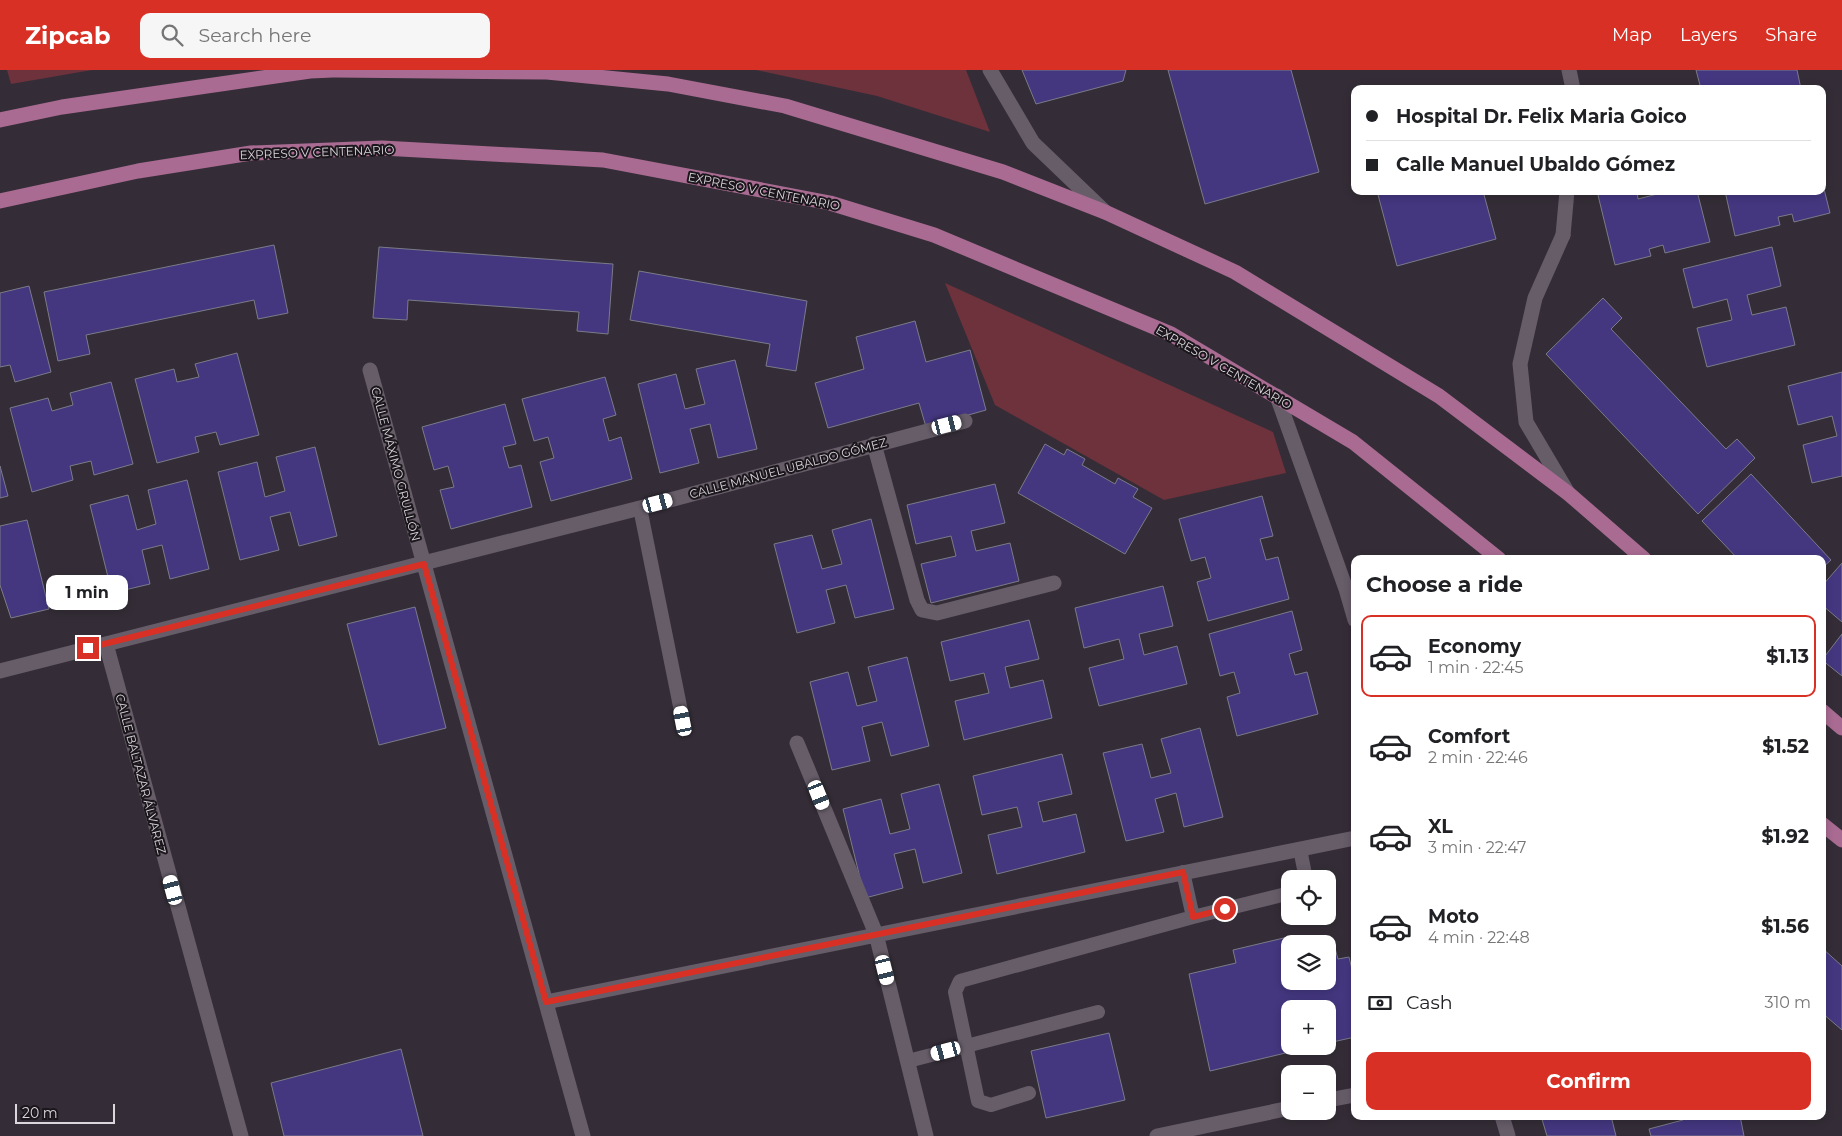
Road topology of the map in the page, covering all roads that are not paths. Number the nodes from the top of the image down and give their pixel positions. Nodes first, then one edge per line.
1 (334, 70) edge
2 (990, 70) edge
3 (1569, 70) edge
4 (1572, 85) edge
5 (0, 120) edge
6 (1567, 195) edge
7 (0, 201) edge
8 (1105, 212) junction
9 (370, 370) dead end
10 (1277, 396) junction
11 (966, 421) dead end
12 (874, 444) junction
13 (1569, 494) junction
14 (640, 508) junction
15 (1494, 555) edge
16 (1639, 555) edge
17 (424, 564) junction
18 (1054, 582) dead end
19 (1351, 589) edge
20 (106, 644) junction
21 (0, 671) edge
22 (1826, 714) edge
23 (683, 721) dead end
24 (1842, 728) edge
25 (797, 743) dead end
26 (1826, 827) edge
27 (1351, 839) edge
28 (1842, 840) edge
29 (1300, 849) junction
30 (1304, 870) edge
31 (1183, 872) junction
32 (1281, 895) edge
33 (1193, 917) junction
34 (876, 934) junction
35 (546, 1002) junction
36 (1098, 1012) dead end
37 (965, 1046) junction
38 (908, 1061) junction
39 (1029, 1092) dead end
40 (1351, 1095) edge
41 (1336, 1098) edge
42 (1281, 1110) edge
43 (1503, 1120) edge
44 (241, 1136) edge
45 (583, 1136) edge
46 (926, 1136) edge
47 (1157, 1136) edge
48 (1508, 1136) edge

1 - 5 main road
1 - 8 main road
2 - 8 street
3 - 4 street
6 - 13 street
7 - 10 main road, EXPRESO V CENTENARIO
8 - 13 main road
9 - 17 street, CALLE MÁXIMO GRULLÓN
10 - 15 main road, EXPRESO V CENTENARIO
10 - 19 street
11 - 12 street, CALLE MANUEL UBALDO GÓMEZ
12 - 14 street, CALLE MANUEL UBALDO GÓMEZ
12 - 18 street
13 - 16 main road
14 - 17 street, CALLE MANUEL UBALDO GÓMEZ
14 - 23 lane
17 - 20 street, CALLE MANUEL UBALDO GÓMEZ
17 - 35 street, CALLE MÁXIMO GRULLÓN
20 - 21 street, CALLE MANUEL UBALDO GÓMEZ
20 - 44 street, CALLE BALTAZAR ÁLVAREZ
22 - 24 main road
25 - 34 street
26 - 28 main road
27 - 29 street
29 - 30 lane
29 - 31 street
31 - 33 lane
31 - 34 street
32 - 33 lane
33 - 37 lane
34 - 35 street
34 - 38 street
35 - 45 street, CALLE MÁXIMO GRULLÓN
36 - 37 lane
37 - 38 lane
37 - 39 lane
38 - 46 street
40 - 41 street
42 - 47 street
43 - 48 street

